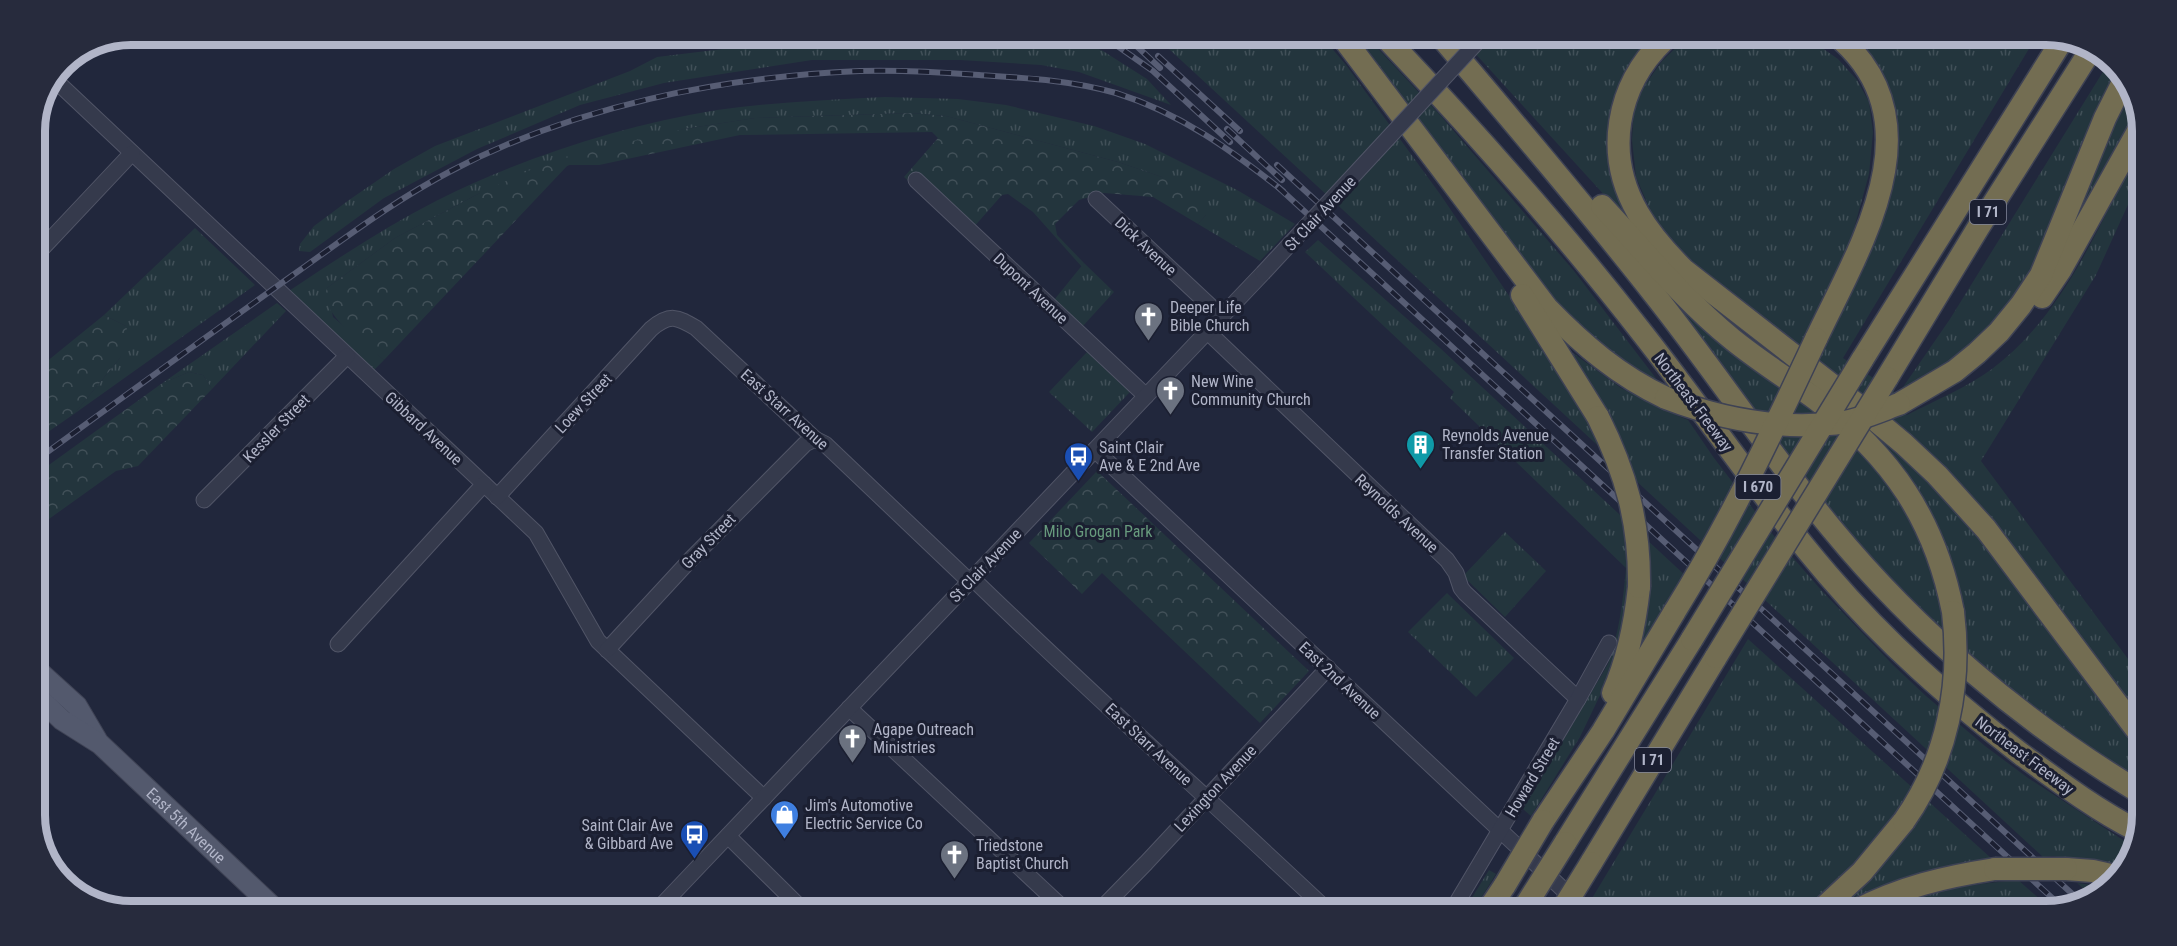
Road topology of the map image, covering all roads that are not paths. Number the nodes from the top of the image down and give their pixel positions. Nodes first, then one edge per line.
1 (1349, 45) edge
2 (1394, 45) edge
3 (1449, 45) edge
4 (1450, 45) edge
5 (1474, 45) edge
6 (1659, 45) edge
7 (1847, 45) edge
8 (2043, 45) edge
9 (2058, 46) edge
10 (2087, 55) edge
11 (59, 84) edge
12 (2120, 88) edge
13 (2007, 126) junction
14 (2132, 142) edge
15 (132, 153) junction
16 (916, 180) dead end
17 (1096, 199) dead end
18 (1470, 206) junction
19 (45, 245) edge
20 (675, 317) joint
21 (1222, 317) junction
22 (1208, 332) junction
23 (347, 356) junction
24 (1146, 396) junction
25 (1899, 404) junction
26 (815, 439) junction
27 (1095, 450) junction
28 (484, 484) junction
29 (497, 497) junction
30 (204, 500) dead end
31 (971, 580) junction
32 (1609, 643) dead end
33 (338, 644) dead end
34 (607, 650) junction
35 (1328, 668) junction
36 (45, 677) edge
37 (1578, 699) junction
38 (45, 704) edge
39 (849, 708) junction
40 (2132, 724) edge
41 (100, 744) junction
42 (1580, 763) junction
43 (2132, 788) edge
44 (1207, 797) junction
45 (764, 798) junction
46 (2131, 827) edge
47 (1500, 831) junction
48 (728, 836) junction
49 (2108, 874) edge
50 (267, 901) edge
51 (666, 901) edge
52 (794, 901) edge
53 (1056, 901) edge
54 (1108, 901) edge
55 (1318, 901) edge
56 (1458, 901) edge
57 (1494, 901) edge
58 (1528, 901) edge
59 (1568, 901) edge
60 (1575, 901) edge
61 (1831, 901) edge
62 (1876, 901) edge

1 - 18 highway
2 - 46 highway, Northeast Freeway / I 670
3 - 43 highway, Northeast Freeway
4 - 61 highway, bridge
5 - 21 street, St Clair Avenue, bridge
6 - 40 highway
7 - 42 highway, bridge
8 - 13 highway
9 - 13 highway, I 71
10 - 59 highway, I 71, bridge
11 - 15 street, Gibbard Avenue
12 - 25 highway
13 - 58 highway, I 71, bridge
14 - 25 highway
15 - 19 street
15 - 23 street, Gibbard Avenue
16 - 24 street, Dupont Avenue
17 - 21 street, Dick Avenue
18 - 25 highway, bridge
18 - 42 highway, bridge
20 - 26 street, East Starr Avenue
20 - 29 street, Loew Street
21 - 22 street, St Clair Avenue
22 - 24 street, St Clair Avenue
22 - 37 street, Reynolds Avenue
23 - 28 street, Gibbard Avenue
23 - 30 street, Kessler Street
24 - 27 street, St Clair Avenue
26 - 31 street, East Starr Avenue
26 - 34 street, Gray Street
27 - 31 street, St Clair Avenue
27 - 35 street, East 2nd Avenue
28 - 29 street, Gibbard Avenue
28 - 33 street
29 - 34 street, Gibbard Avenue
31 - 39 street, St Clair Avenue
31 - 44 street, East Starr Avenue
32 - 37 street, Howard Street
34 - 45 street, Gibbard Avenue
35 - 44 street, Lexington Avenue
35 - 47 street, East 2nd Avenue
36 - 41 main road, East 5th Avenue
37 - 47 street, Howard Street
38 - 41 main road, East 5th Avenue
39 - 45 street, St Clair Avenue
39 - 53 street
41 - 50 main road, East 5th Avenue
42 - 57 highway, bridge
44 - 54 street, Lexington Avenue
44 - 55 street, East Starr Avenue
45 - 48 street, St Clair Avenue
47 - 56 street, Howard Street
47 - 60 street, East 2nd Avenue
48 - 51 street, St Clair Avenue
48 - 52 street
49 - 62 highway, bridge

